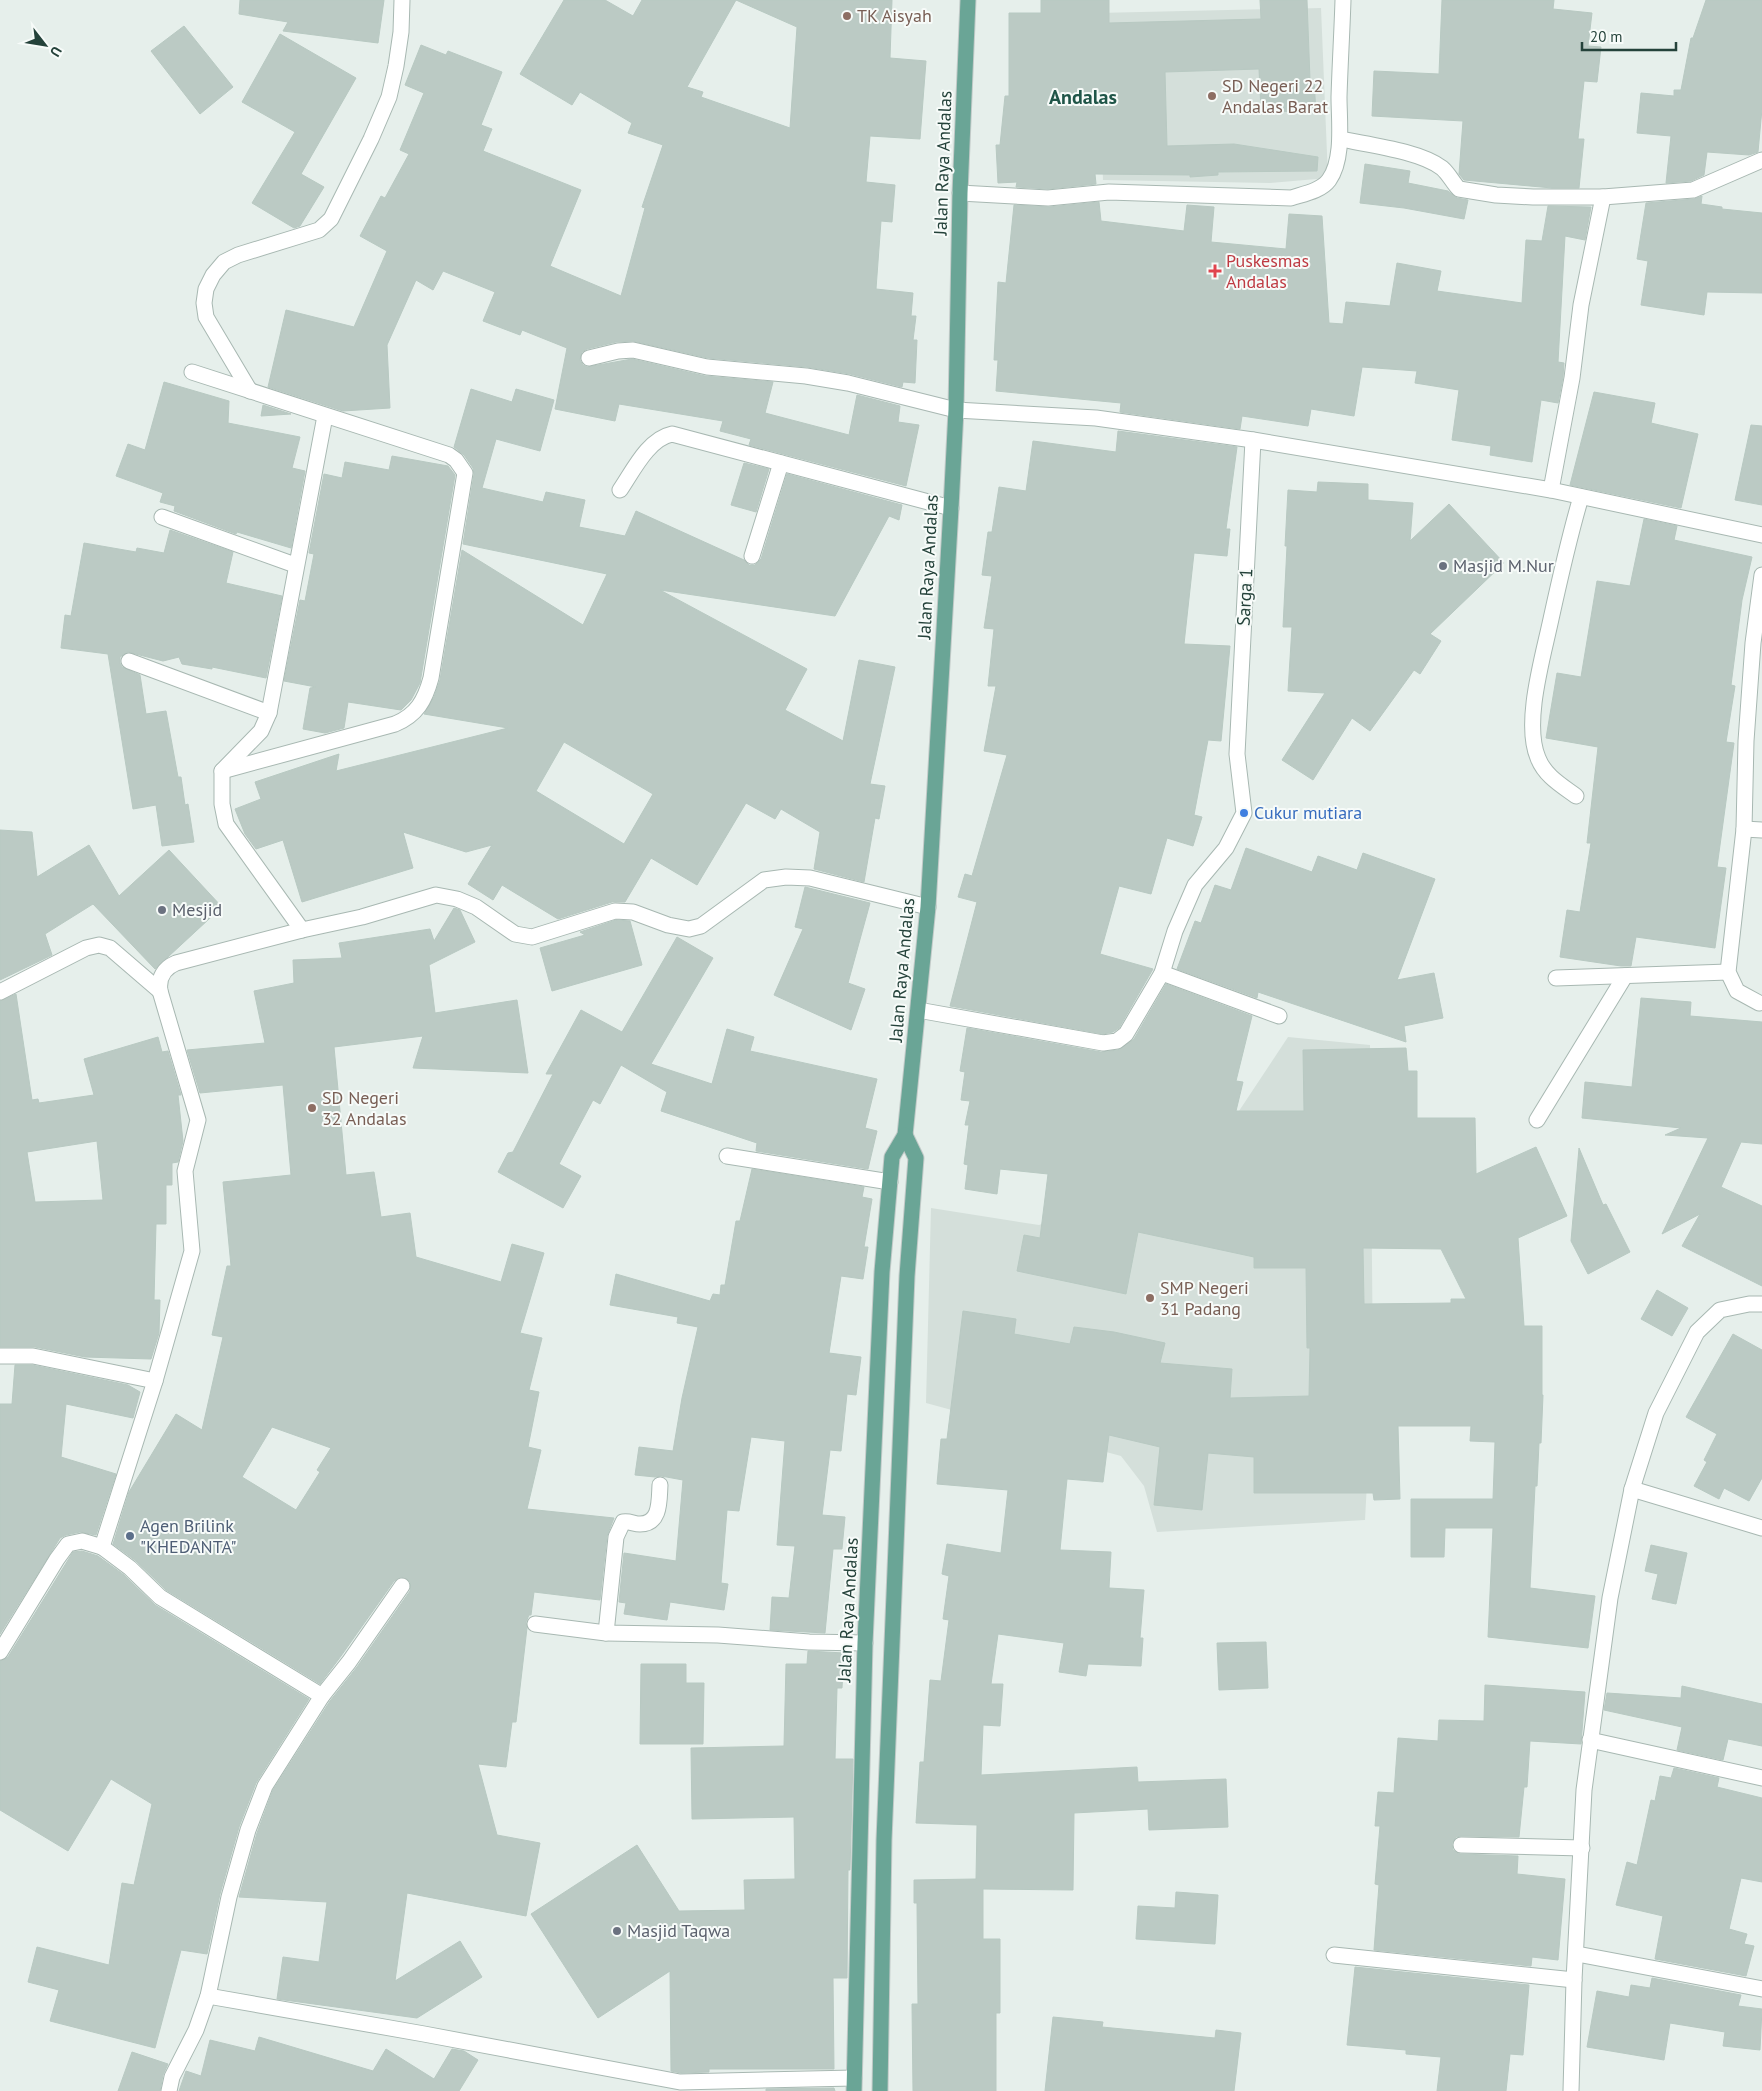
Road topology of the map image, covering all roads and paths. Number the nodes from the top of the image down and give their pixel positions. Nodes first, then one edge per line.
1 (402, 0) edge
2 (968, 0) edge
3 (1343, 0) edge
4 (1341, 139) junction
5 (1762, 160) edge
6 (960, 193) junction
7 (1603, 196) junction
8 (589, 358) dead end
9 (192, 372) dead end
10 (250, 391) junction
11 (956, 410) junction
12 (325, 416) junction
13 (1253, 440) junction
14 (781, 463) junction
15 (620, 490) dead end
16 (1551, 490) junction
17 (1581, 497) junction
18 (951, 508) junction
19 (162, 517) dead end
20 (1762, 535) edge
21 (752, 556) dead end
22 (295, 565) junction
23 (1762, 575) edge
24 (129, 661) dead end
25 (269, 713) junction
26 (222, 771) junction
27 (1576, 796) dead end
28 (1744, 829) junction
29 (1762, 830) edge
30 (928, 906) junction
31 (302, 930) junction
32 (1728, 972) junction
33 (1162, 973) junction
34 (1625, 976) junction
35 (1556, 978) dead end
36 (160, 991) junction
37 (0, 992) edge
38 (1759, 1003) dead end
39 (918, 1010) junction
40 (1279, 1016) dead end
41 (1537, 1120) dead end
42 (905, 1135) junction
43 (727, 1156) dead end
44 (890, 1182) junction
45 (1762, 1304) edge
46 (0, 1356) edge
47 (154, 1381) junction
48 (660, 1485) dead end
49 (1632, 1490) junction
50 (1762, 1528) edge
51 (102, 1547) junction
52 (869, 1566) junction
53 (895, 1567) junction
54 (402, 1586) dead end
55 (536, 1624) dead end
56 (606, 1633) junction
57 (865, 1643) junction
58 (0, 1652) edge
59 (322, 1696) junction
60 (1590, 1740) junction
61 (1762, 1778) edge
62 (1461, 1845) dead end
63 (1582, 1848) junction
64 (1577, 1954) junction
65 (1334, 1955) dead end
66 (1574, 1980) junction
67 (1762, 1989) edge
68 (208, 1996) junction
69 (854, 2084) edge
70 (169, 2091) edge
71 (880, 2091) edge
72 (1571, 2091) edge

1 - 10 street
2 - 6 main road, Jalan Raya Andalas
3 - 4 street
4 - 6 street
4 - 7 street
5 - 7 street
6 - 11 main road, Jalan Raya Andalas
7 - 16 street
8 - 11 street
9 - 10 street
10 - 12 street
11 - 13 street
11 - 18 main road, Jalan Raya Andalas
12 - 22 street
12 - 26 street
13 - 16 street
13 - 33 street, Sarga 1
14 - 15 street
14 - 18 street
14 - 21 street
16 - 17 street
17 - 20 street
17 - 27 street
18 - 30 main road, Jalan Raya Andalas
19 - 22 street
22 - 25 street
23 - 28 street
24 - 25 street
25 - 26 street
26 - 31 street
28 - 29 street
28 - 32 street
30 - 31 street
30 - 39 main road, Jalan Raya Andalas
31 - 36 street
32 - 34 street
32 - 38 street
33 - 39 street, Sarga 1
33 - 40 street
34 - 35 street
34 - 41 street
36 - 37 street
36 - 47 street
39 - 42 main road, Jalan Raya Andalas
42 - 44 main road, Jalan Raya Andalas
42 - 53 main road
43 - 44 street
44 - 52 main road, Jalan Raya Andalas
45 - 49 street
46 - 47 street
47 - 51 street
48 - 56 street
49 - 50 street
49 - 60 street
51 - 58 street
51 - 59 street
52 - 53 main road
52 - 57 main road, Jalan Raya Andalas
53 - 71 main road
54 - 59 street
55 - 56 street
56 - 57 street
57 - 69 main road, Jalan Raya Andalas
59 - 68 street
60 - 61 street
60 - 63 street
62 - 63 street
63 - 64 street
64 - 66 street
64 - 67 street
65 - 66 street
66 - 72 street
68 - 69 street
68 - 70 street

